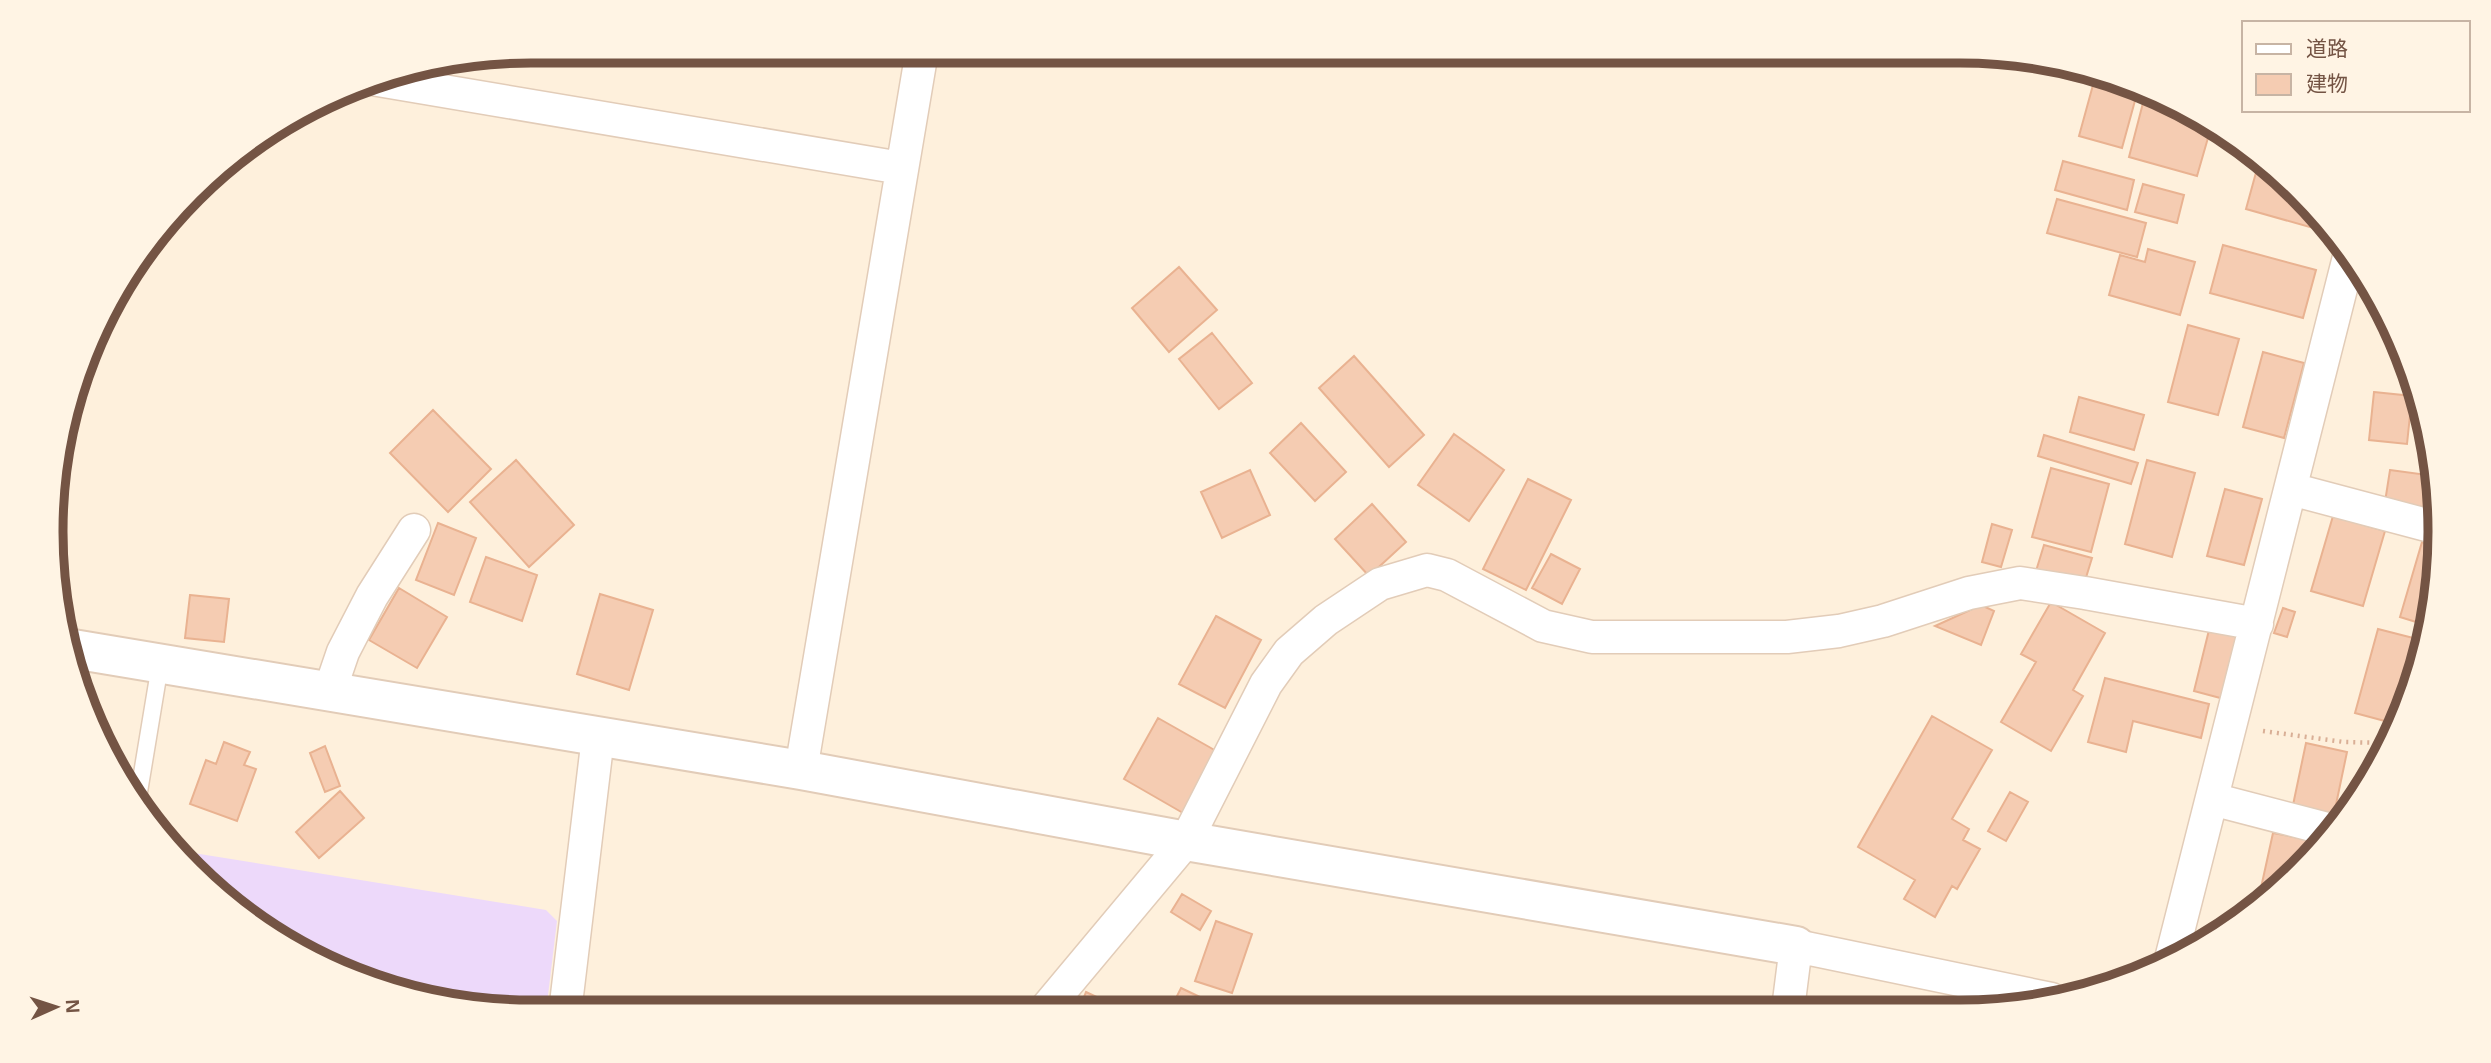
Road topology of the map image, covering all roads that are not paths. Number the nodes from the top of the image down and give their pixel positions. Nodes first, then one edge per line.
1 (920, 63) edge
2 (397, 83) edge
3 (901, 168) junction
4 (2346, 267) edge
5 (2291, 489) junction
6 (2428, 525) edge
7 (414, 530) dead end
8 (2257, 624) junction
9 (78, 650) edge
10 (160, 665) junction
11 (329, 693) junction
12 (598, 737) junction
13 (801, 770) junction
14 (140, 788) edge
15 (2212, 799) junction
16 (2322, 828) edge
17 (1185, 841) junction
18 (1796, 946) junction
19 (2174, 948) edge
20 (2030, 995) edge
21 (566, 1000) edge
22 (1053, 1000) edge
23 (1789, 1000) edge

1 - 3 street
2 - 3 street
3 - 13 street
4 - 5 street
5 - 6 street
5 - 8 street
7 - 11 street
8 - 15 street
8 - 17 street
9 - 10 street
10 - 11 street
10 - 14 lane
11 - 12 street
12 - 13 street
12 - 21 street
13 - 17 street
15 - 16 street
15 - 19 street
17 - 18 street
17 - 22 street
18 - 20 street
18 - 23 street

